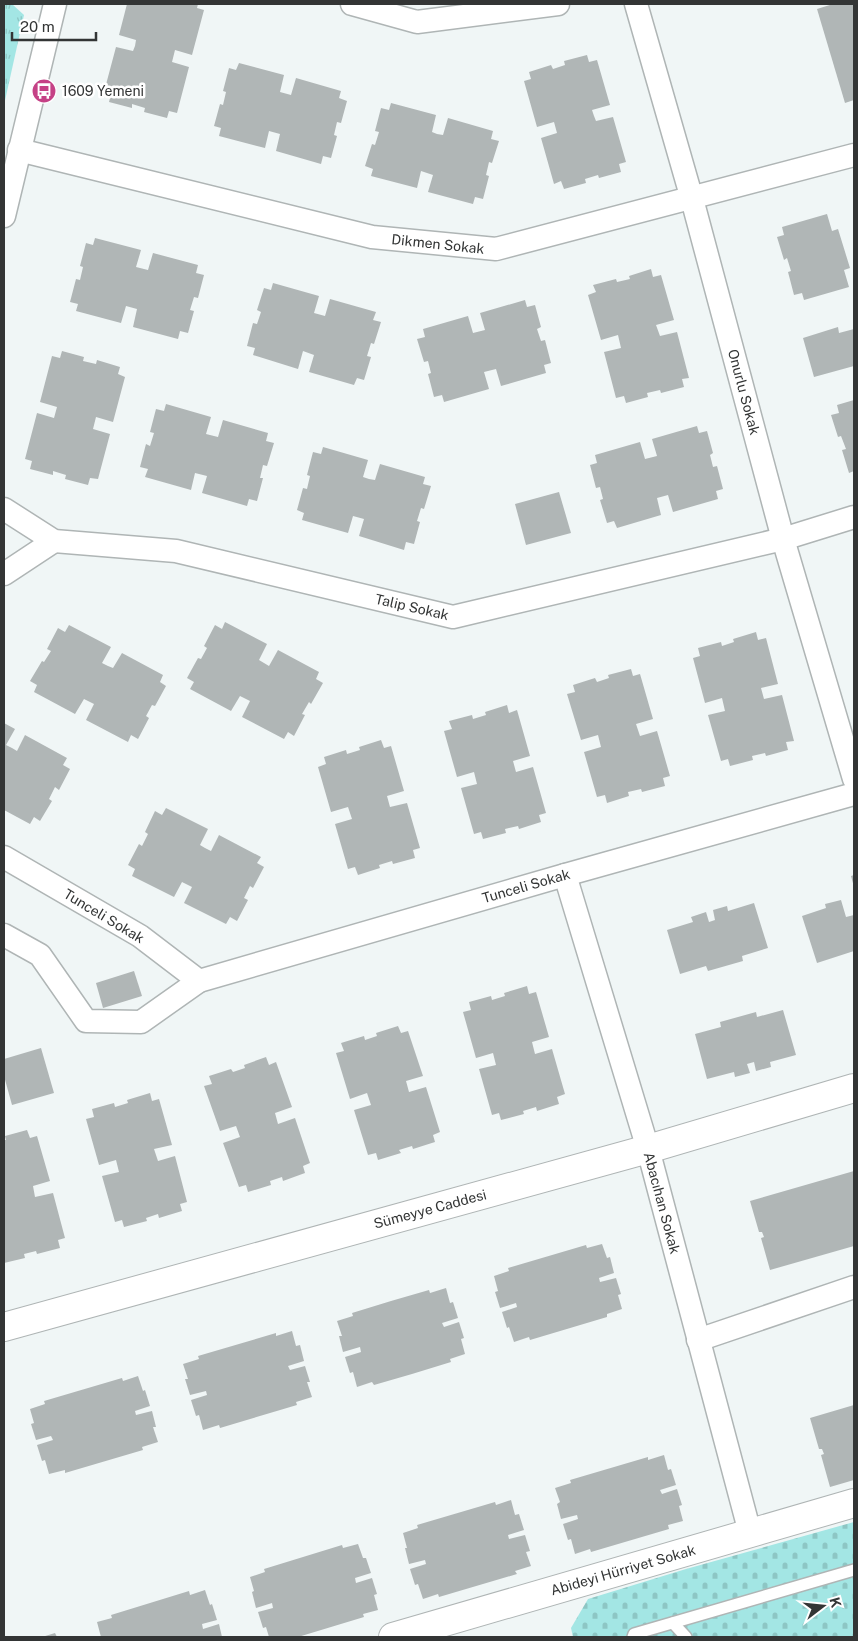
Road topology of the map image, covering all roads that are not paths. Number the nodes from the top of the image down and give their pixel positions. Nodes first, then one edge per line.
1 (55, 4) edge
2 (352, 4) edge
3 (558, 4) edge
4 (636, 4) edge
5 (20, 150) junction
6 (854, 155) edge
7 (692, 199) junction
8 (4, 216) edge
9 (4, 509) edge
10 (854, 517) edge
11 (783, 539) junction
12 (54, 541) junction
13 (4, 574) edge
14 (854, 779) edge
15 (854, 794) edge
16 (4, 857) edge
17 (565, 875) junction
18 (4, 935) edge
19 (199, 981) junction
20 (854, 1088) edge
21 (648, 1149) junction
22 (854, 1287) edge
23 (4, 1327) edge
24 (698, 1340) junction
25 (854, 1503) edge
26 (750, 1533) junction
27 (854, 1570) edge
28 (673, 1623) junction
29 (393, 1637) edge
30 (633, 1637) edge
31 (686, 1637) edge

1 - 5 street
2 - 3 street
4 - 7 street, Onurlu Sokak
5 - 7 street, Dikmen Sokak
5 - 8 street
6 - 7 street, Dikmen Sokak
7 - 11 street, Onurlu Sokak
9 - 12 street, Talip Sokak
10 - 11 street, Talip Sokak
11 - 12 street, Talip Sokak
11 - 14 street, Onurlu Sokak
12 - 13 street
15 - 17 street, Tunceli Sokak
16 - 19 street, Tunceli Sokak
17 - 19 street, Tunceli Sokak
17 - 21 street, Abacıhan Sokak
18 - 19 street, Tunceli Sokak
20 - 21 street, Sümeyye Caddesi
21 - 23 street, Sümeyye Caddesi
21 - 24 street, Abacıhan Sokak
22 - 24 street
24 - 26 street, Abacıhan Sokak
25 - 26 street, Abideyi Hürriyet Sokak
26 - 29 street, Abideyi Hürriyet Sokak
27 - 28 lane
28 - 30 lane
28 - 31 lane

